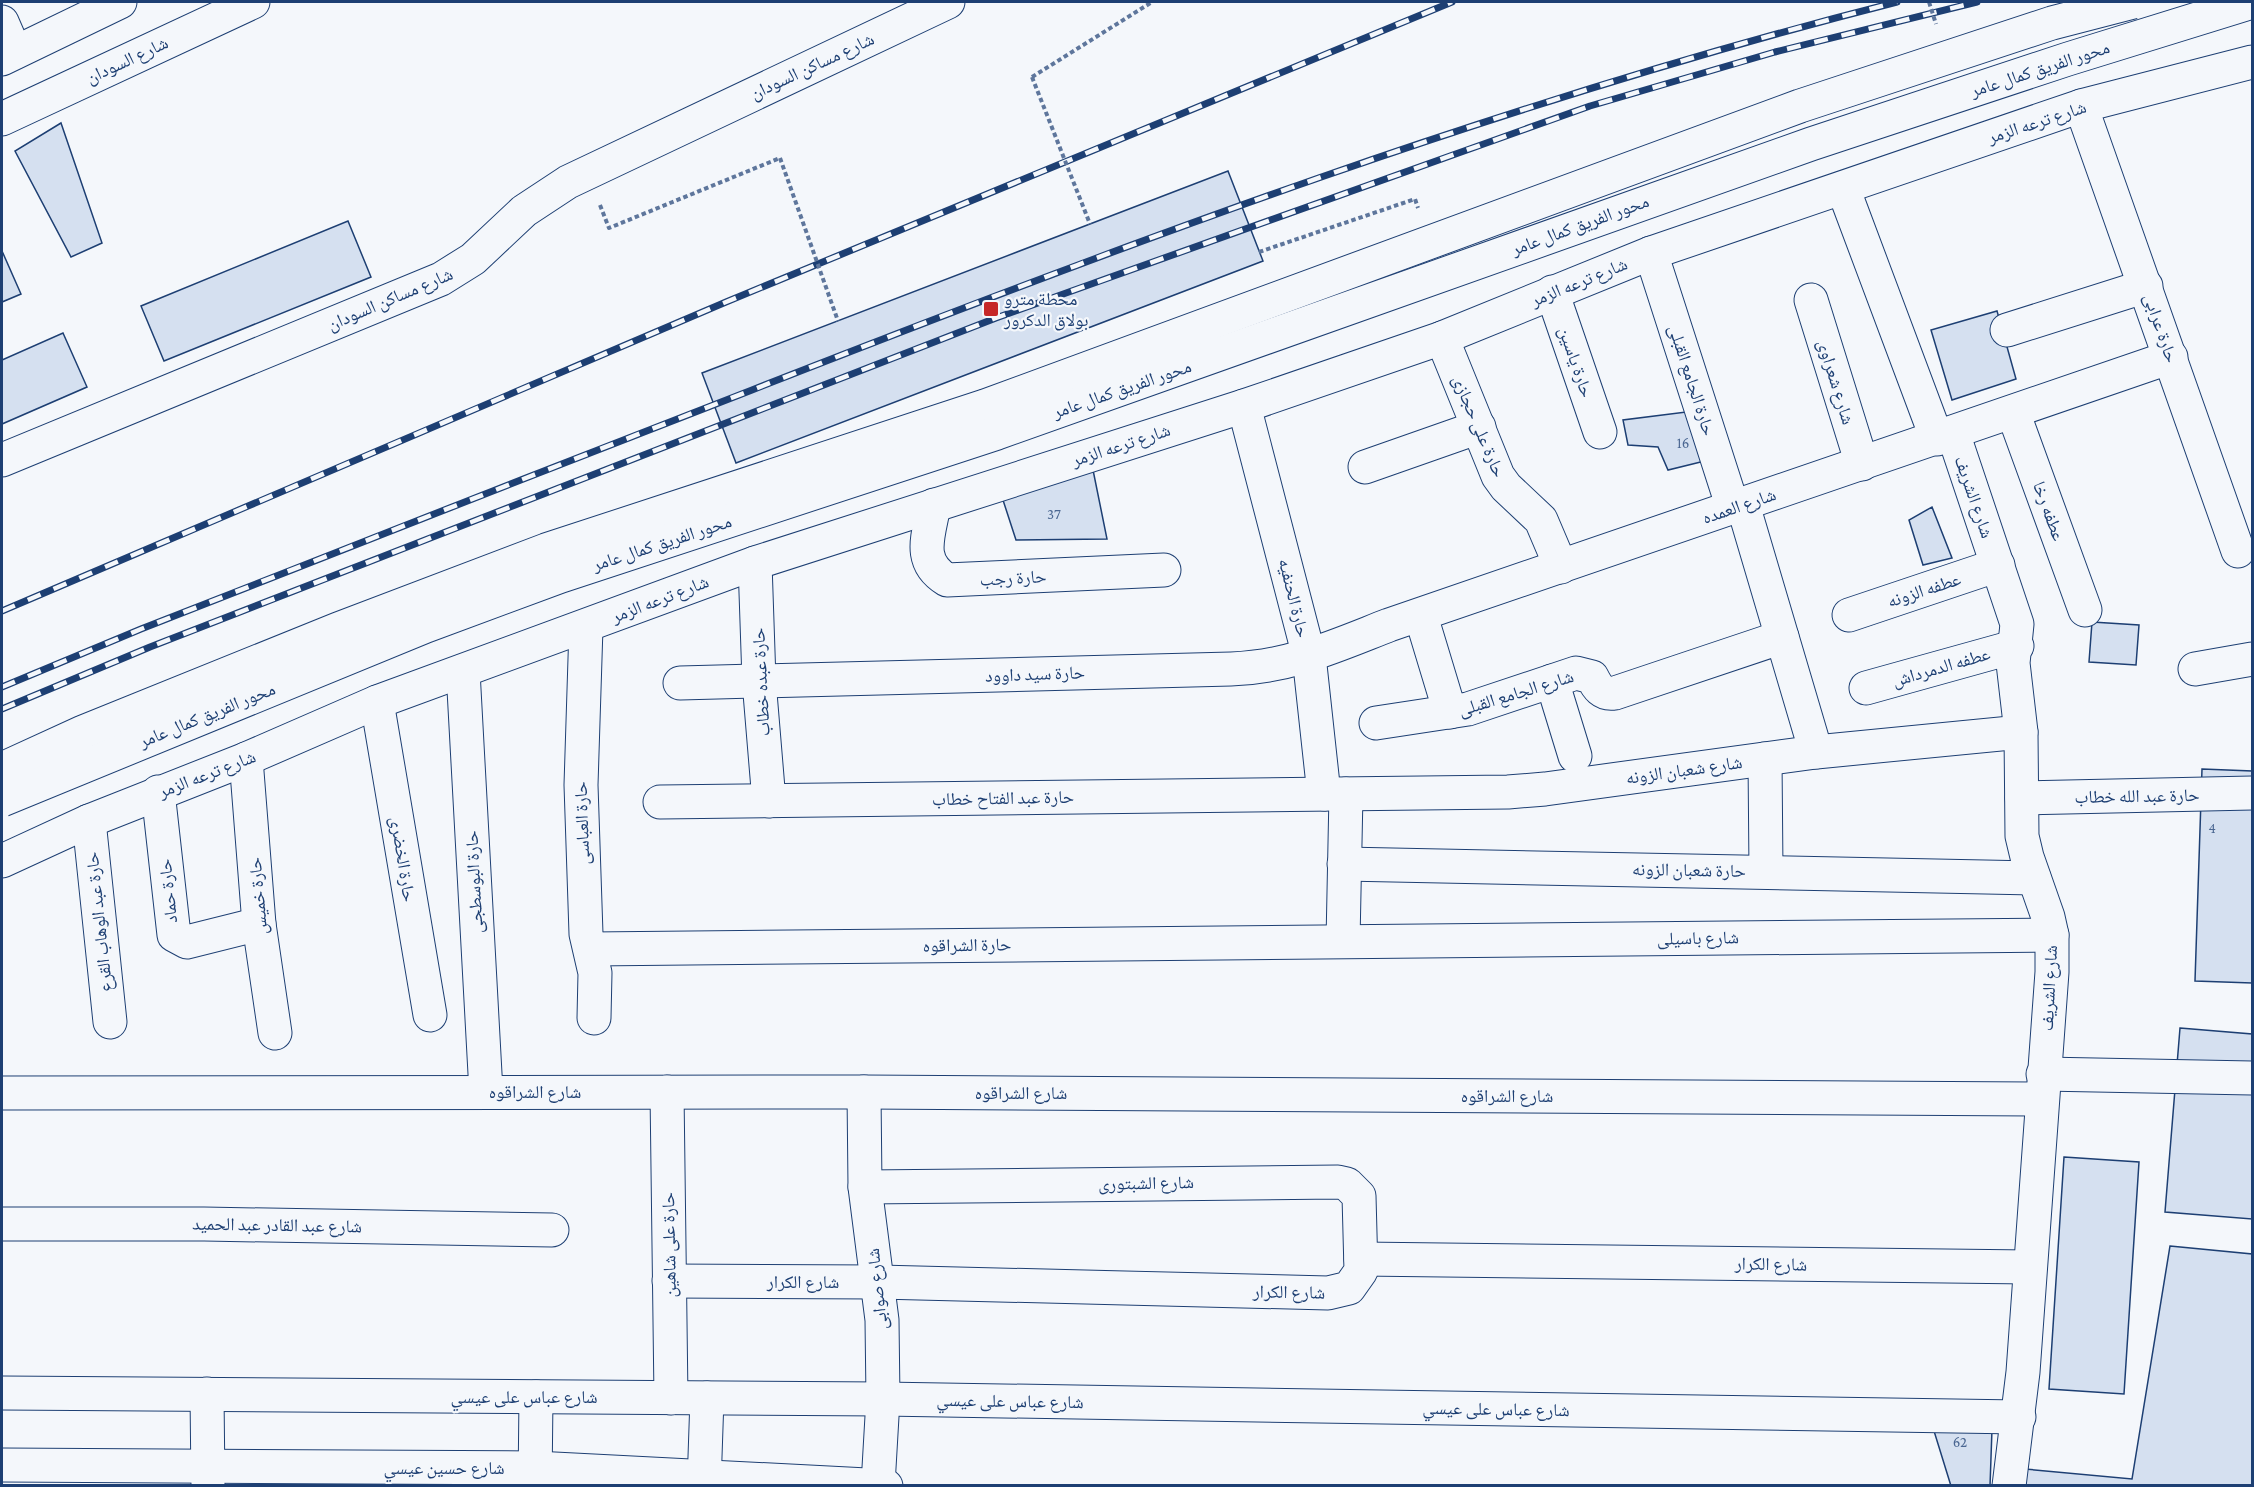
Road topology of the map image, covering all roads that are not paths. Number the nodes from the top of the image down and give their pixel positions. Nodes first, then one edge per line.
1 (120, 2) edge
2 (253, 2) edge
3 (948, 2) edge
4 (2133, 2) edge
5 (2253, 2) edge
6 (2, 22) edge
7 (8, 55) edge
8 (2253, 62) edge
9 (2081, 106) junction
10 (2, 118) edge
11 (1843, 188) junction
12 (1651, 253) junction
13 (2146, 286) junction
14 (1552, 292) junction
15 (1811, 300) dead end
16 (2007, 330) dead end
17 (1442, 338) junction
18 (2171, 357) junction
19 (1244, 406) junction
20 (2013, 412) junction
21 (1479, 427) junction
22 (1600, 432) dead end
23 (1945, 436) junction
24 (2, 460) edge
25 (1862, 464) junction
26 (1365, 467) dead end
27 (934, 505) junction
28 (1738, 507) junction
29 (2238, 550) dead end
30 (755, 563) junction
31 (1998, 566) junction
32 (1561, 567) junction
33 (1164, 570) dead end
34 (2085, 610) dead end
35 (1849, 615) dead end
36 (1421, 616) junction
37 (586, 627) junction
38 (1782, 637) junction
39 (2016, 646) junction
40 (1309, 656) junction
41 (2253, 659) edge
42 (2195, 669) dead end
43 (462, 671) junction
44 (759, 681) junction
45 (1552, 681) junction
46 (680, 683) dead end
47 (1866, 688) dead end
48 (377, 702) junction
49 (1450, 712) junction
50 (1376, 723) dead end
51 (2021, 732) junction
52 (1816, 752) junction
53 (1575, 756) dead end
54 (246, 759) junction
55 (1765, 759) junction
56 (2, 769) edge
57 (158, 792) junction
58 (2253, 793) edge
59 (1335, 794) junction
60 (2022, 798) junction
61 (2, 800) edge
62 (769, 801) junction
63 (660, 802) dead end
64 (89, 821) junction
65 (2, 861) edge
66 (1344, 864) junction
67 (1767, 871) junction
68 (2034, 878) junction
69 (260, 924) junction
70 (2052, 935) junction
71 (1343, 941) junction
72 (591, 949) junction
73 (430, 1016) dead end
74 (594, 1018) dead end
75 (110, 1022) dead end
76 (275, 1033) dead end
77 (2253, 1078) edge
78 (2042, 1087) junction
79 (486, 1092) junction
80 (668, 1092) junction
81 (864, 1092) junction
82 (2, 1093) edge
83 (865, 1187) junction
84 (2, 1224) edge
85 (552, 1230) dead end
86 (1361, 1259) junction
87 (2030, 1267) junction
88 (669, 1281) junction
89 (879, 1282) junction
90 (2, 1394) edge
91 (207, 1394) junction
92 (536, 1397) junction
93 (671, 1398) junction
94 (707, 1398) junction
95 (883, 1399) junction
96 (2019, 1417) junction
97 (2, 1465) edge
98 (208, 1477) edge
99 (535, 1477) edge
100 (704, 1480) edge
101 (878, 1485) edge
102 (886, 1485) edge
103 (2009, 1485) edge

1 - 7 main road
2 - 10 main road, شارع السودان
3 - 24 main road, شارع مساكن السودان
4 - 56 main road, محور الفريق كمال عامر, bridge
5 - 61 main road, محور الفريق كمال عامر, bridge
6 - 7 main road
8 - 9 main road, شارع ترعه الزمر
9 - 11 main road, شارع ترعه الزمر
9 - 13 main road, حارة عرابى
11 - 12 main road, شارع ترعه الزمر
11 - 23 main road, شارع الشريف
12 - 14 main road, شارع ترعه الزمر
12 - 28 main road, حارة الجامع القبلى
13 - 16 main road
13 - 18 main road, حارة عرابى
14 - 17 main road, شارع ترعه الزمر
14 - 22 main road, حارة ياسين
15 - 25 main road, شارع شعراوى
17 - 19 main road, شارع ترعه الزمر
17 - 21 main road, حارة على حجازى
18 - 20 main road, شارع العمده
18 - 29 main road, حارة عرابى
19 - 27 main road, شارع ترعه الزمر
19 - 40 main road, حارة الحنفيه
20 - 23 main road, شارع العمده
20 - 34 main road, عطفه رخا
21 - 26 main road
21 - 32 main road, حارة على حجازى
23 - 25 main road, شارع العمده
23 - 31 main road, شارع الشريف
25 - 28 main road, شارع العمده
27 - 30 main road, شارع ترعه الزمر
27 - 33 main road, حارة رجب
28 - 32 main road, شارع العمده
28 - 38 main road, حارة الجامع القبلى
30 - 37 main road, شارع ترعه الزمر
30 - 44 main road, حارة عبده خطاب
31 - 35 main road, عطفه الزونه
31 - 39 main road, شارع الشريف
32 - 36 main road, شارع العمده
36 - 40 main road, شارع العمده
36 - 49 main road
37 - 43 main road, شارع ترعه الزمر
37 - 72 main road, حارة العباسى
38 - 45 main road, شارع الجامع القبلى
38 - 52 main road, حارة الجامع القبلى
39 - 47 main road, عطفه الدمرداش
39 - 51 main road, شارع الشريف
40 - 44 main road, حارة سيد داوود
40 - 59 main road, حارة الحنفيه
41 - 42 main road
43 - 48 main road, شارع ترعه الزمر
43 - 79 main road, حارة البوسطجى
44 - 46 main road, حارة سيد داوود
44 - 62 main road, حارة عبده خطاب
45 - 49 main road, شارع الجامع القبلى
45 - 53 main road
48 - 54 main road, شارع ترعه الزمر
48 - 73 main road, حارة الخضرى
49 - 50 main road, شارع الجامع القبلى
51 - 52 main road, شارع شعبان الزونه
51 - 60 main road, شارع الشريف
52 - 55 main road, شارع شعبان الزونه
54 - 57 main road, شارع ترعه الزمر
54 - 69 main road, حارة خميس
55 - 59 main road, شارع شعبان الزونه
55 - 67 main road
57 - 64 main road, شارع ترعه الزمر
57 - 69 main road, حارة حماد
58 - 60 main road, حارة عبد الله خطاب
59 - 62 main road, حارة عبد الفتاح خطاب
59 - 66 main road, حارة الحنفيه
60 - 68 main road, شارع الشريف
62 - 63 main road, حارة عبد الفتاح خطاب
64 - 65 main road, شارع ترعه الزمر
64 - 75 main road, حارة عبد الوهاب القرع
66 - 67 main road, حارة شعبان الزونه
66 - 71 main road, حارة الحنفيه
67 - 68 main road, حارة شعبان الزونه
68 - 70 main road, شارع الشريف
69 - 76 main road, حارة خميس
70 - 71 main road, شارع باسيلى
70 - 78 main road, شارع الشريف
71 - 72 main road, حارة الشراقوه
72 - 74 main road, حارة العباسى
77 - 78 main road, شارع الشراقوه
78 - 81 main road, شارع الشراقوه
78 - 87 main road, شارع الشريف
79 - 80 main road, شارع الشراقوه
79 - 82 main road, شارع الشراقوه
80 - 81 main road, شارع الشراقوه
80 - 88 main road, حارة على شاهين
81 - 83 main road, شارع صوابى
83 - 86 main road, شارع الشبتورى
83 - 89 main road, شارع صوابى
84 - 85 main road, شارع عبد القادر عبد الحميد
86 - 87 main road, شارع الكرار
86 - 89 main road, شارع الكرار
87 - 96 main road, شارع الشريف
88 - 89 main road, شارع الكرار
88 - 93 main road, حارة على شاهين
89 - 95 main road, شارع صوابى
90 - 91 main road, شارع عباس على عيسي
91 - 92 main road, شارع عباس على عيسي
91 - 98 main road
92 - 93 main road, شارع عباس على عيسي
92 - 99 main road
93 - 94 main road, شارع عباس على عيسي
94 - 95 main road, شارع عباس على عيسي
94 - 100 main road
95 - 96 main road, شارع عباس على عيسي
95 - 101 main road, شارع صوابى
96 - 103 main road, شارع الشريف
97 - 98 main road, شارع حسين عيسي
98 - 99 main road, شارع حسين عيسي
99 - 100 main road, شارع حسين عيسي
100 - 101 main road, شارع حسين عيسي
101 - 102 main road, شارع حسين عيسي

